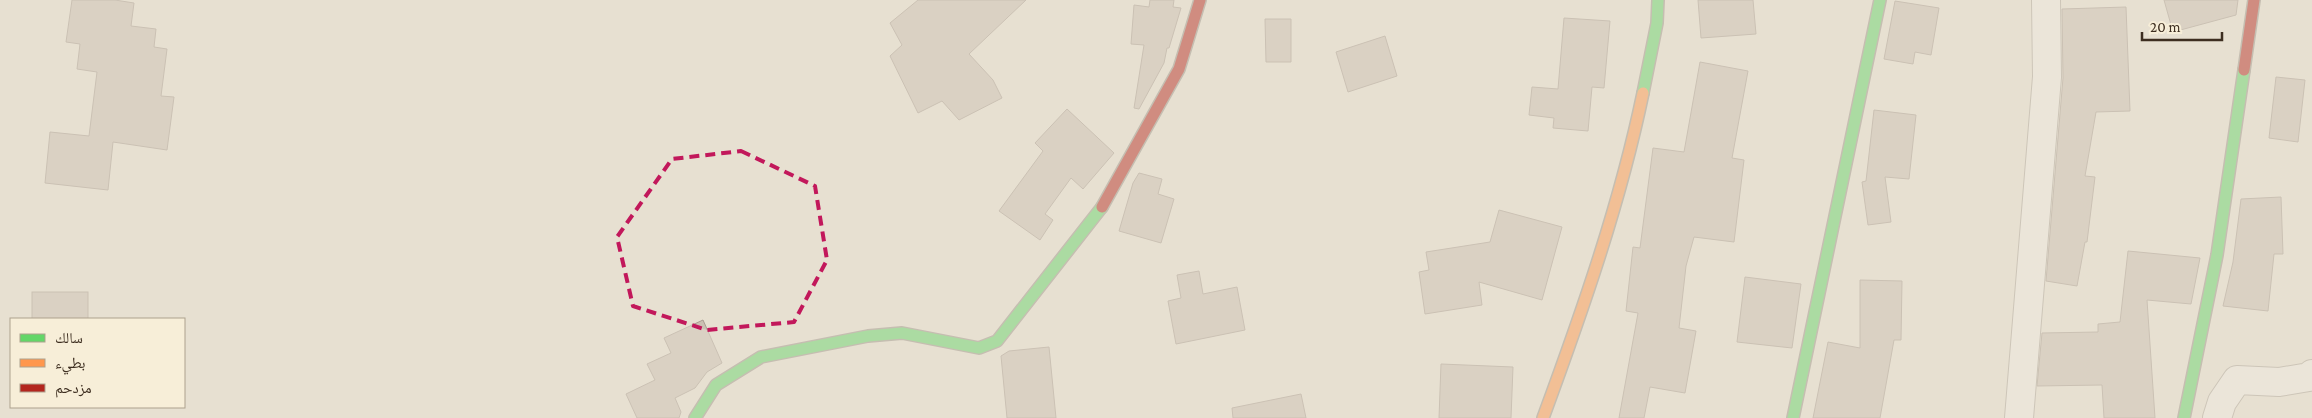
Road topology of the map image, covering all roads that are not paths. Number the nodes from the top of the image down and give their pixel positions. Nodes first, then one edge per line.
1 (1200, 0) edge
2 (1880, 0) edge
3 (2046, 0) edge
4 (2254, 0) edge
5 (1654, 8) edge
6 (2312, 374) edge
7 (695, 418) edge
8 (1543, 418) edge
9 (1793, 418) edge
10 (2019, 418) edge
11 (2184, 418) edge
12 (2217, 418) edge

1 - 7 street
2 - 9 street
3 - 10 street
4 - 11 street
5 - 8 street
6 - 12 street

